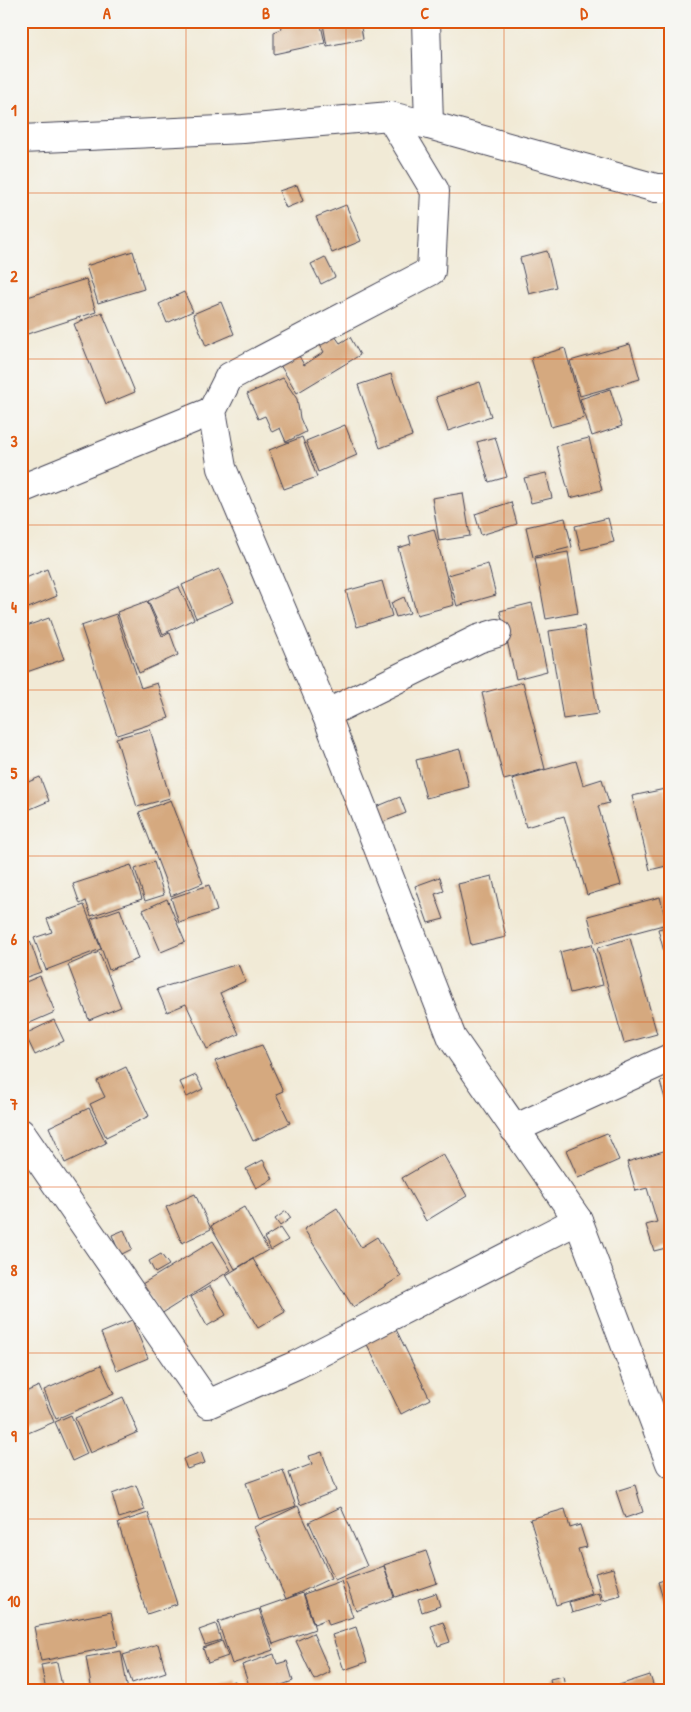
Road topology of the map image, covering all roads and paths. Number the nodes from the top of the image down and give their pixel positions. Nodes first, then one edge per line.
1 (426, 21) edge
2 (390, 116) junction
3 (429, 125) junction
4 (21, 138) edge
5 (670, 188) edge
6 (212, 411) junction
7 (21, 489) edge
8 (497, 633) dead end
9 (326, 714) junction
10 (670, 1058) edge
11 (514, 1129) junction
12 (21, 1133) edge
13 (578, 1220) junction
14 (670, 1462) edge

1 - 3 street
2 - 3 street
2 - 4 street
2 - 6 street
3 - 5 street
6 - 7 street
6 - 9 street
8 - 9 street
9 - 11 street
10 - 11 street
11 - 13 street
12 - 13 street
13 - 14 street

